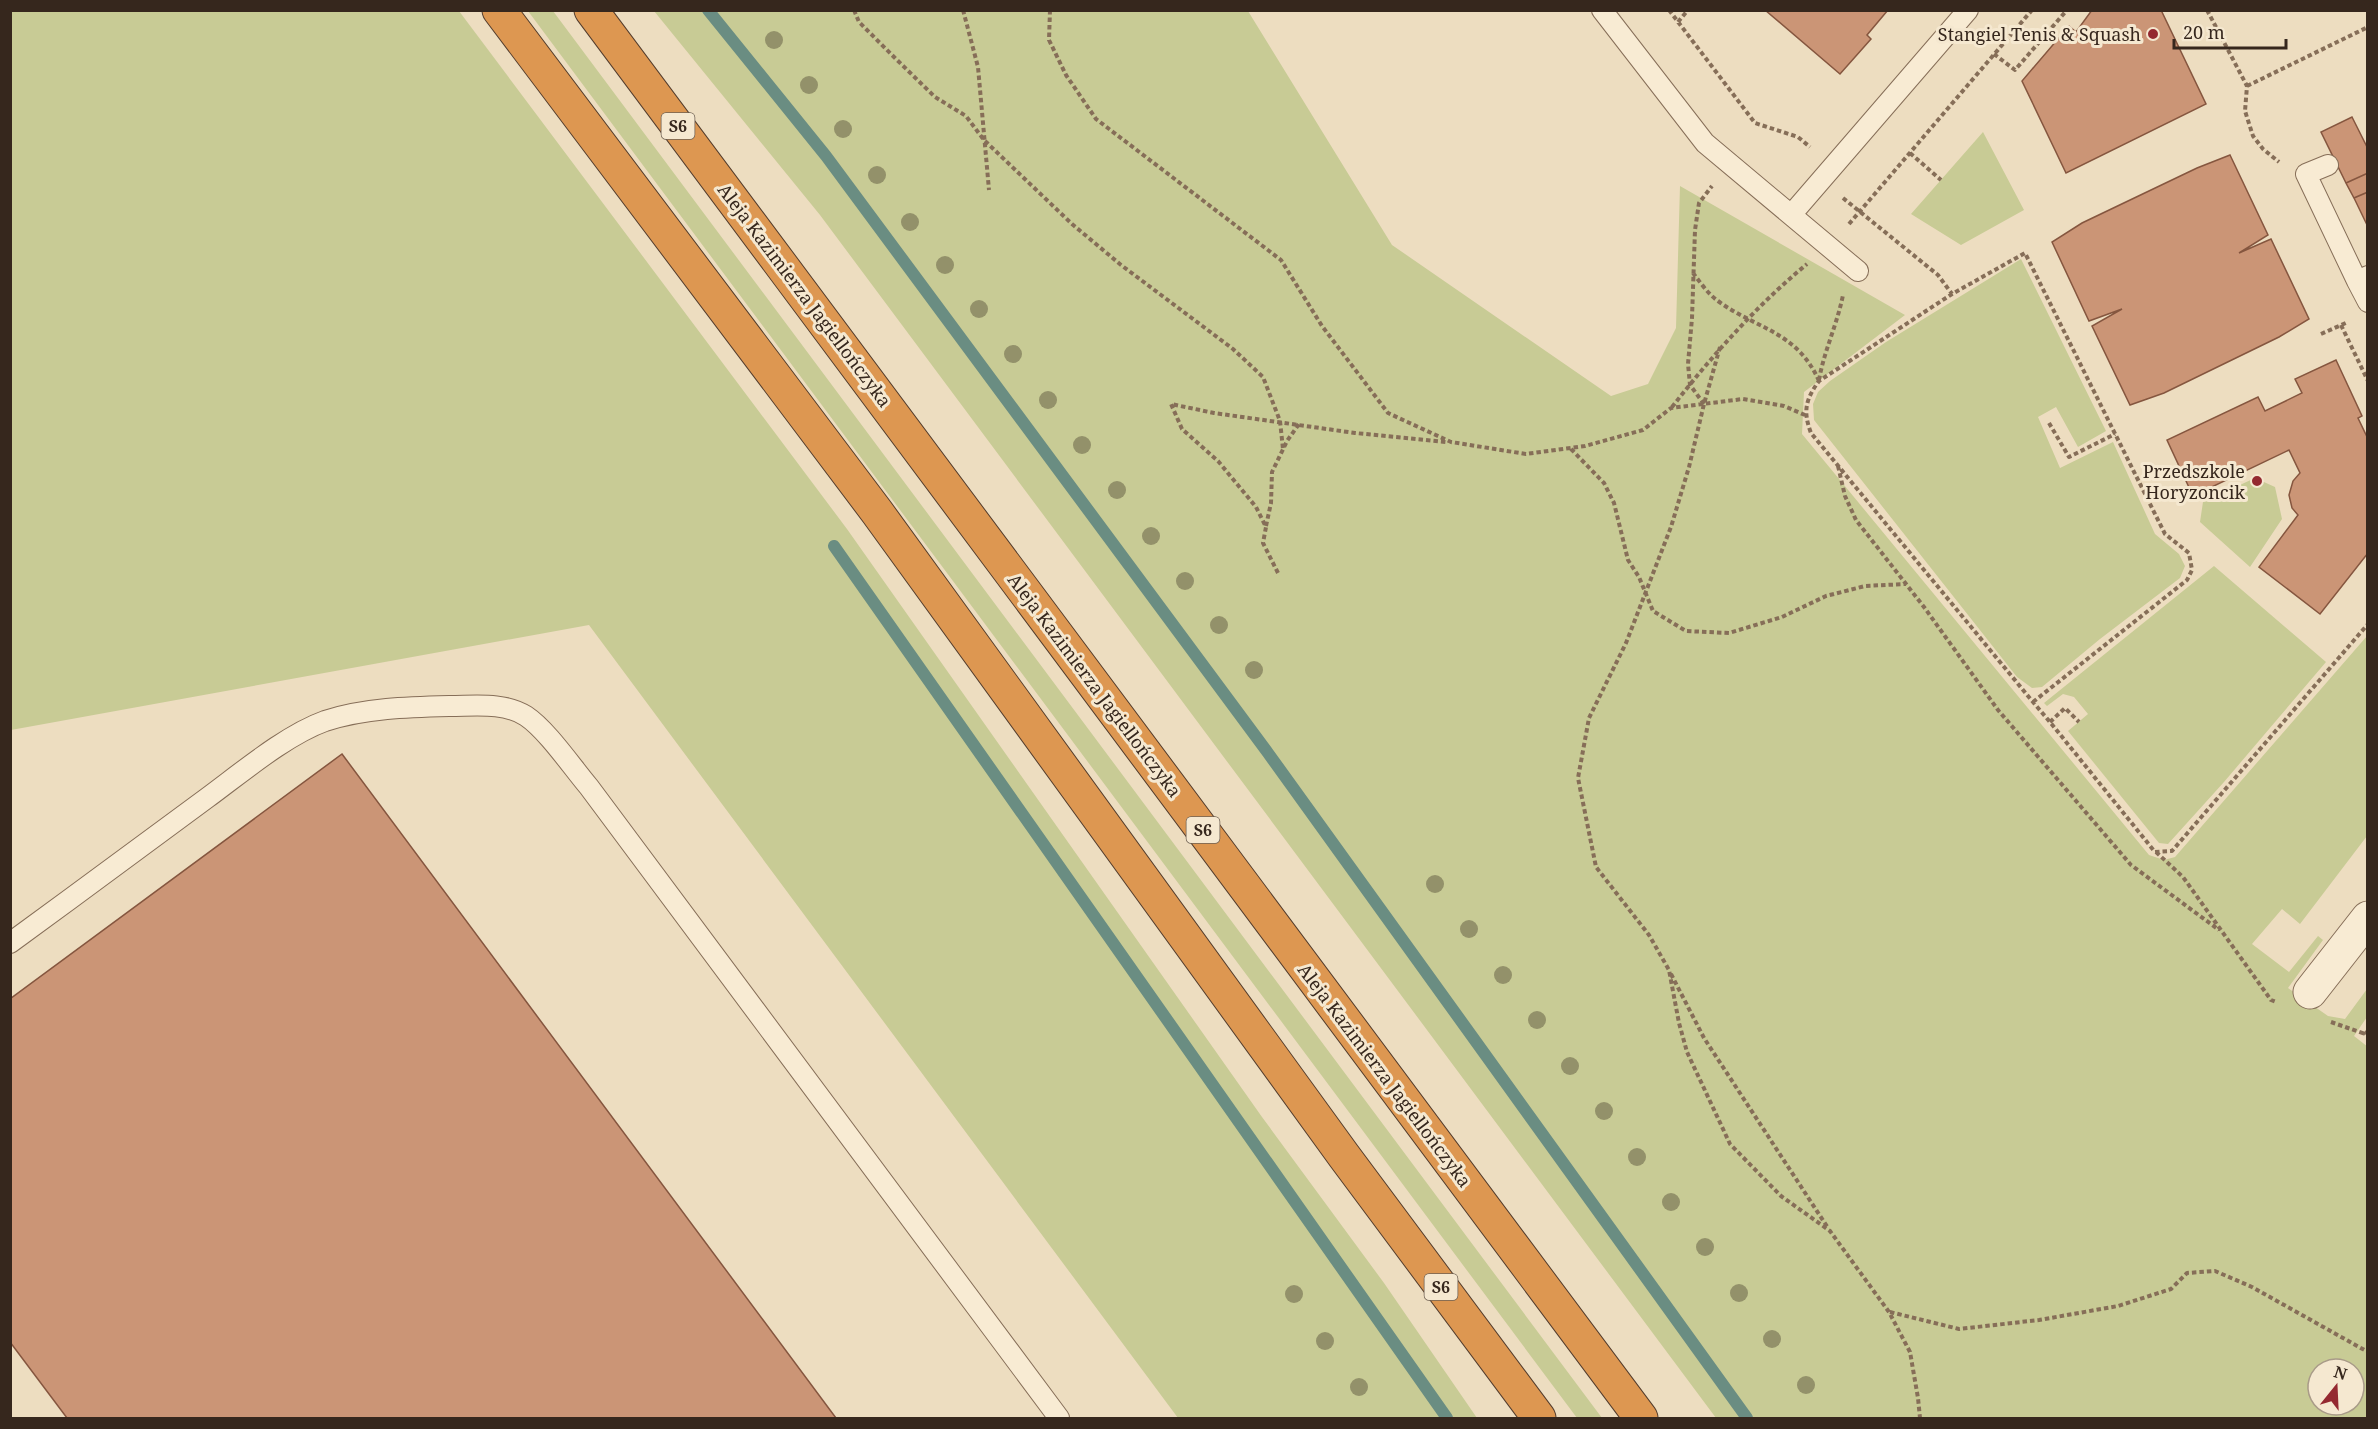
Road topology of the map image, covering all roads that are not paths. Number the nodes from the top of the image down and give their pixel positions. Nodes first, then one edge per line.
1 (499, 10) edge
2 (591, 10) edge
3 (1602, 10) edge
4 (1968, 10) edge
5 (2328, 165) dead end
6 (1791, 215) junction
7 (1858, 271) road end
8 (2362, 278) edge
9 (2367, 302) edge
10 (2367, 918) edge
11 (10, 944) edge
12 (2305, 1005) road end
13 (1059, 1419) edge
14 (1539, 1419) edge
15 (1641, 1419) edge

1 - 14 highway, S6
2 - 15 highway, Aleja Kazimierza Jagiellończyka / S6
3 - 6 lane
4 - 6 lane
5 - 8 lane
6 - 7 lane
8 - 9 lane
10 - 12 street
11 - 13 lane

